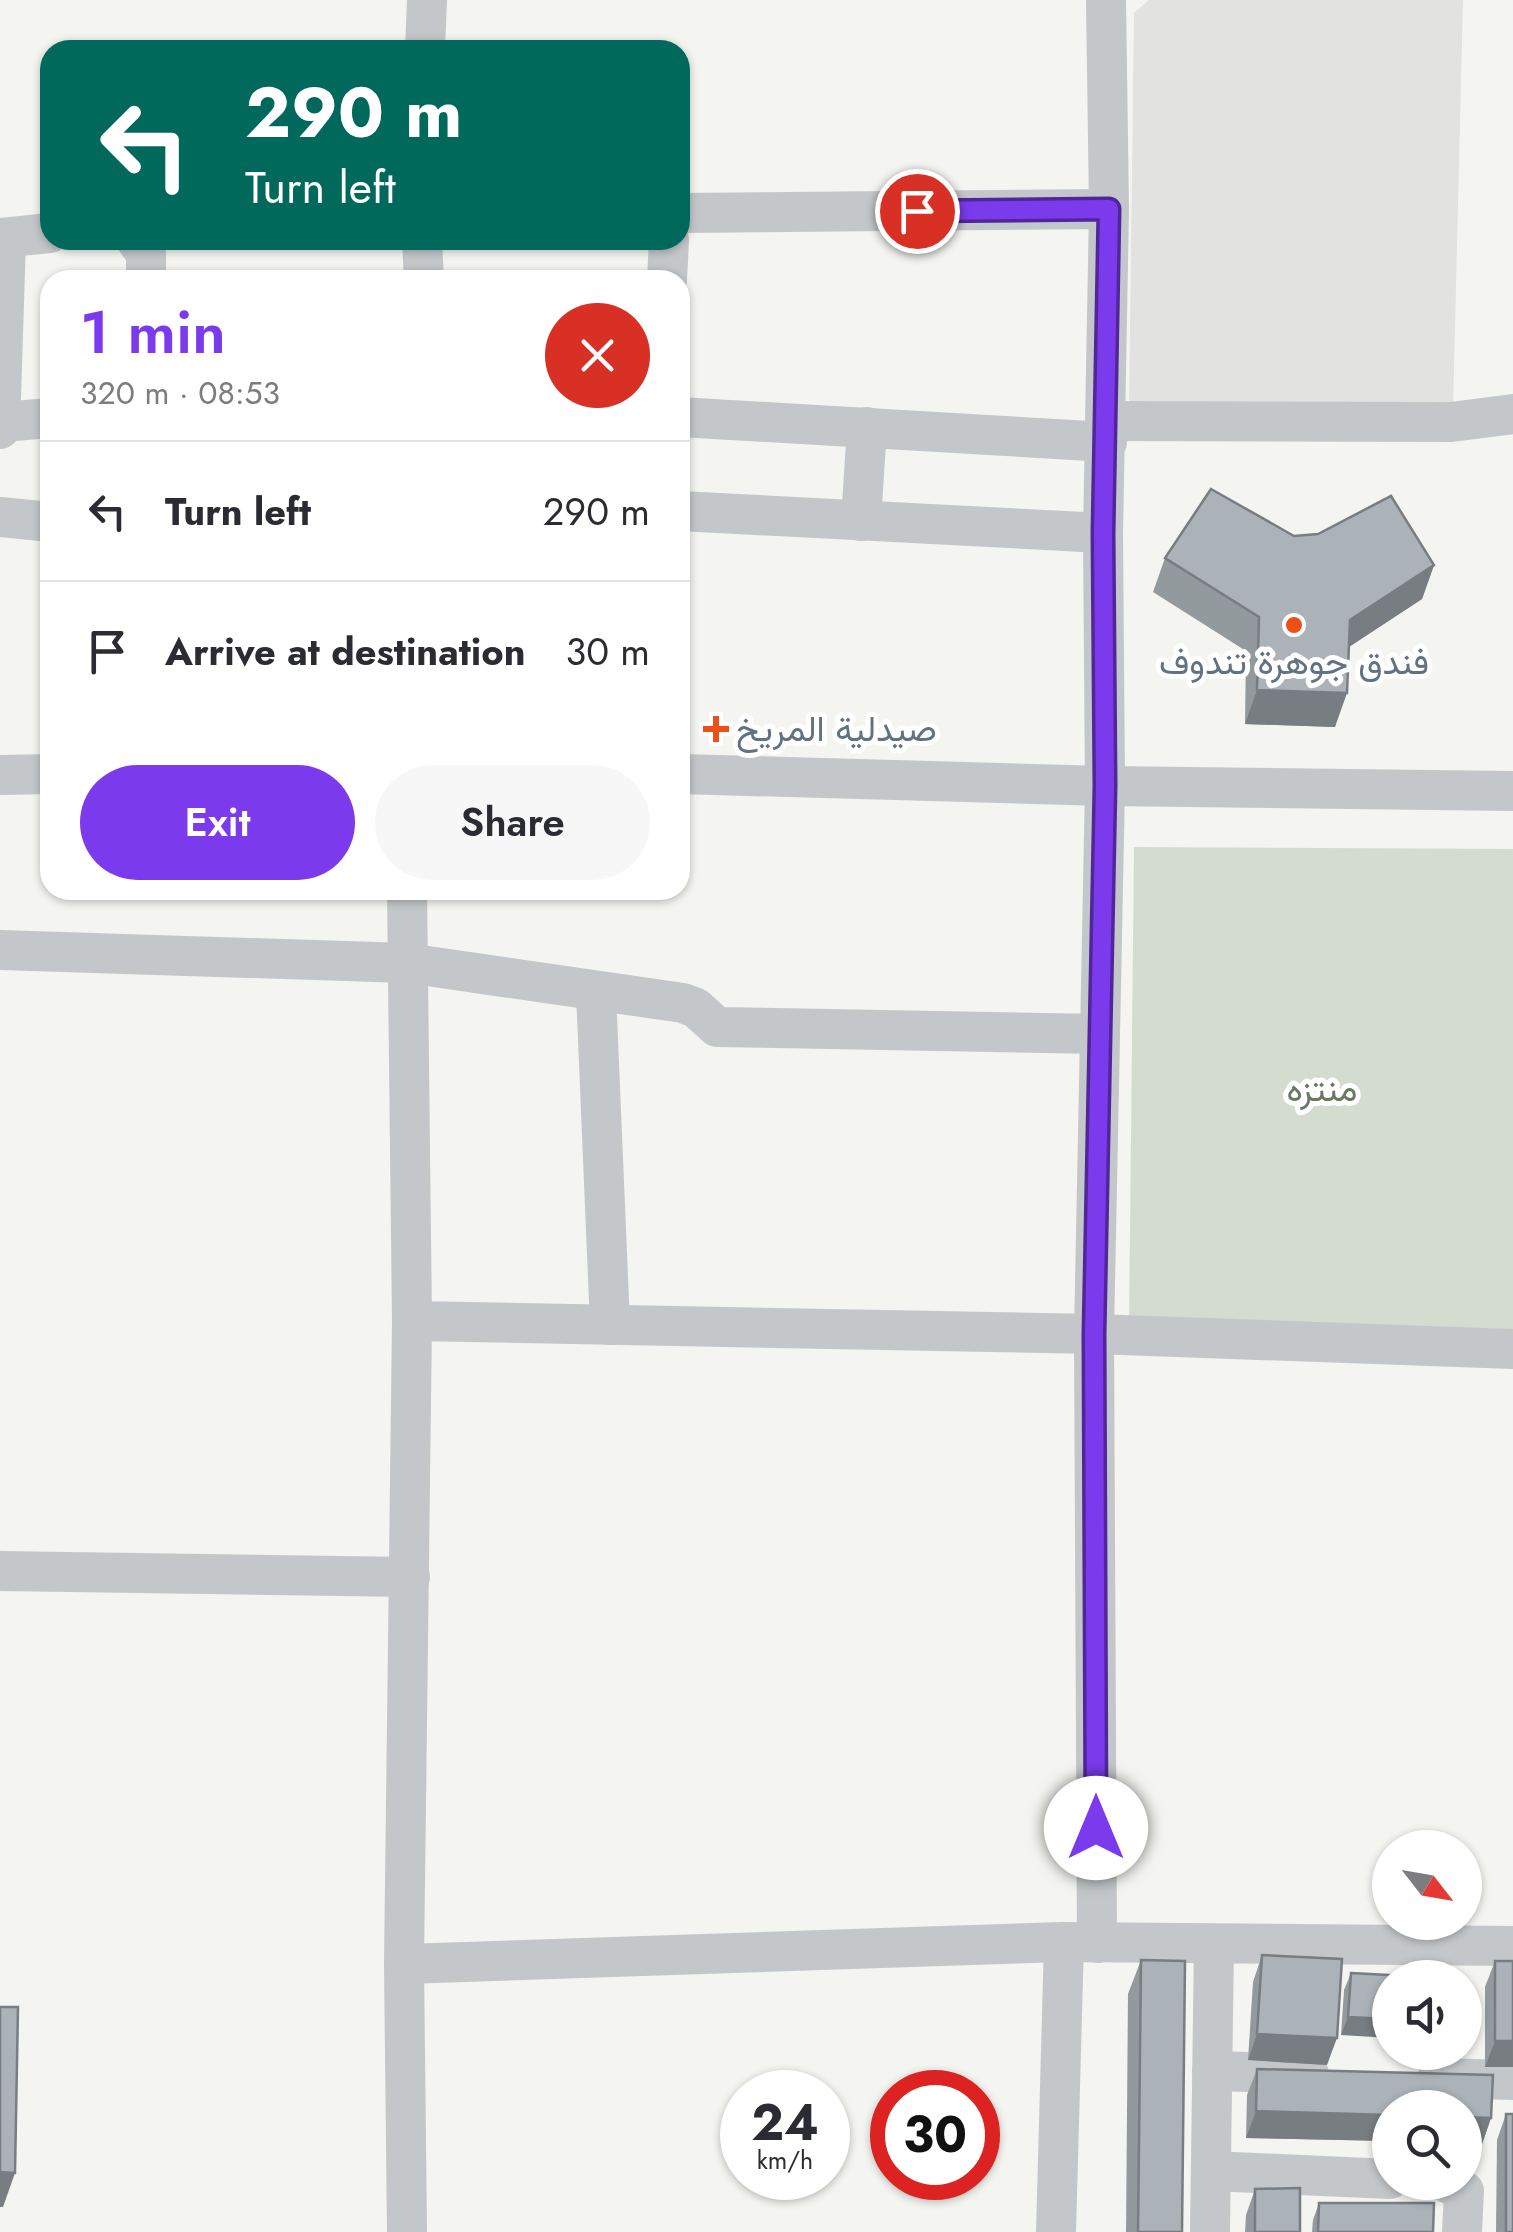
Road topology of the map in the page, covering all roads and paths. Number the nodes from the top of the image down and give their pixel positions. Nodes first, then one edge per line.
1 (427, 0) edge
2 (1106, 0) edge
3 (426, 40) edge
4 (1109, 209) junction
5 (690, 214) edge
6 (40, 234) edge
7 (3, 238) edge
8 (1513, 414) edge
9 (690, 417) edge
10 (40, 419) edge
11 (1, 425) edge
12 (867, 427) junction
13 (1106, 432) junction
14 (690, 511) edge
15 (0, 517) edge
16 (861, 520) junction
17 (40, 521) edge
18 (1103, 533) junction
19 (0, 774) edge
20 (40, 774) edge
21 (690, 774) edge
22 (1105, 786) junction
23 (1513, 791) edge
24 (408, 900) edge
25 (0, 950) edge
26 (407, 962) junction
27 (596, 992) junction
28 (1100, 1034) junction
29 (412, 1321) junction
30 (610, 1324) junction
31 (1094, 1334) junction
32 (1513, 1349) edge
33 (0, 1571) edge
34 (410, 1577) junction
35 (1080, 1942) junction
36 (1214, 1944) junction
37 (1513, 1946) edge
38 (404, 1964) junction
39 (1212, 2071) junction
40 (1344, 2075) edge
41 (1400, 2077) edge
42 (1513, 2080) edge
43 (1211, 2171) junction
44 (1372, 2179) edge
45 (1464, 2200) edge
46 (408, 2232) edge
47 (1056, 2232) edge
48 (1210, 2232) edge
49 (1462, 2232) edge

1 - 3 street
2 - 4 street
4 - 5 street
4 - 13 street
6 - 7 street
7 - 11 street
8 - 13 street
9 - 12 street
10 - 11 street
12 - 13 street
12 - 16 street
13 - 18 street
14 - 16 street
15 - 17 street
16 - 18 street
18 - 22 street
19 - 20 street
21 - 22 street
22 - 23 street
22 - 28 street
24 - 26 street
25 - 26 street
26 - 27 street
26 - 29 street
27 - 28 street
27 - 30 street
28 - 31 street
29 - 30 street
29 - 34 street
30 - 31 street
31 - 32 street
31 - 35 street
33 - 34 street
34 - 38 street
35 - 36 street
35 - 38 street
35 - 47 street
36 - 37 street
36 - 39 street
38 - 46 street
39 - 40 street
39 - 43 street
41 - 42 street
43 - 44 street
43 - 48 street
45 - 49 street

